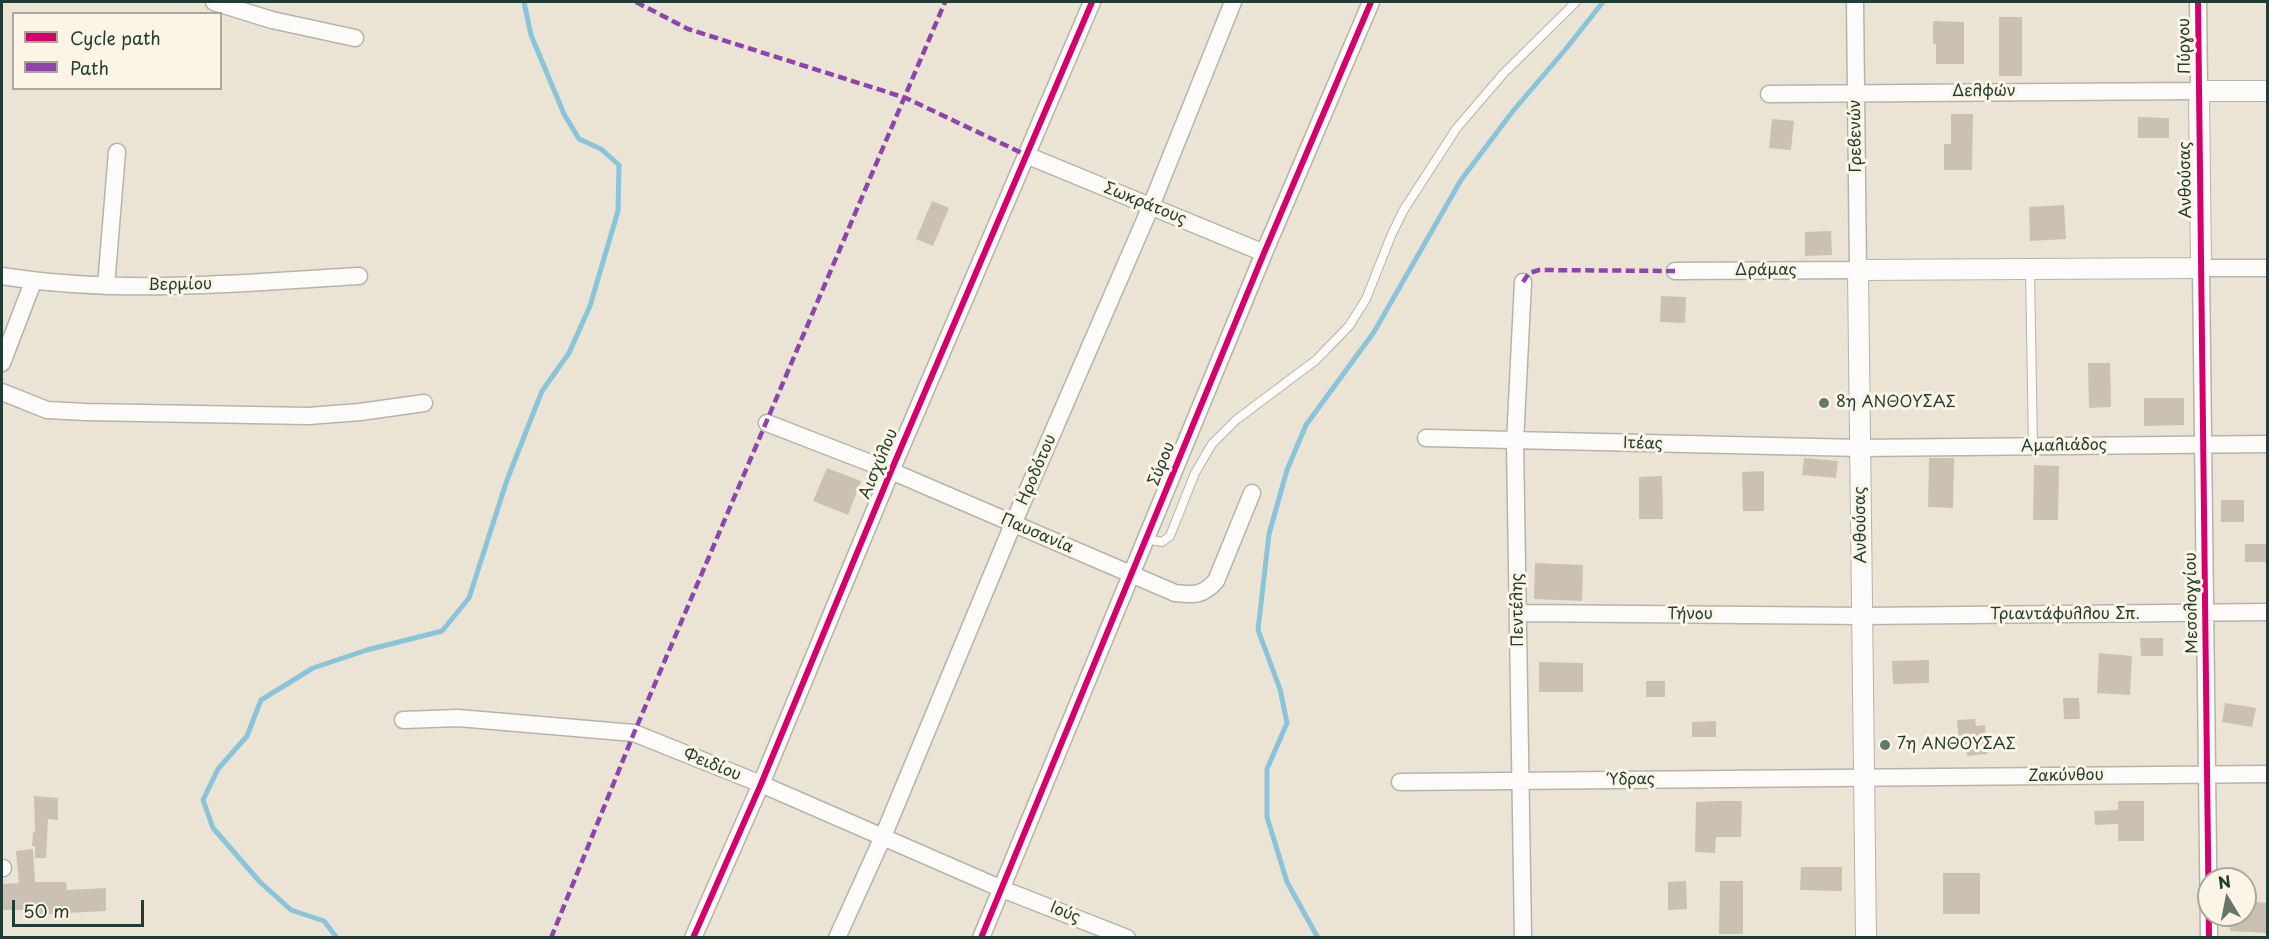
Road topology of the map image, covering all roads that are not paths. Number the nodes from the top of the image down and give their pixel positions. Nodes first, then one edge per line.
1 (214, 2) edge
2 (1092, 2) edge
3 (1233, 2) edge
4 (1371, 2) edge
5 (1576, 2) edge
6 (1855, 2) edge
7 (2198, 2) edge
8 (355, 38) dead end
9 (2199, 91) junction
10 (2268, 91) edge
11 (1769, 94) dead end
12 (1856, 94) junction
13 (117, 152) dead end
14 (1026, 155) junction
15 (1151, 206) junction
16 (1263, 253) junction
17 (2201, 268) junction
18 (2268, 268) edge
19 (2030, 269) junction
20 (1858, 270) junction
21 (1675, 271) dead end
22 (2, 276) edge
23 (359, 276) dead end
24 (33, 282) junction
25 (1523, 282) dead end
26 (106, 286) junction
27 (2, 363) edge
28 (2, 392) edge
29 (424, 403) dead end
30 (767, 423) dead end
31 (1426, 438) dead end
32 (1515, 442) junction
33 (2268, 444) edge
34 (2204, 445) junction
35 (2033, 447) junction
36 (1860, 448) junction
37 (891, 471) junction
38 (1252, 493) dead end
39 (1013, 524) junction
40 (1146, 539) junction
41 (1132, 573) junction
42 (2268, 612) edge
43 (1518, 613) junction
44 (2206, 614) junction
45 (1863, 616) junction
46 (403, 720) dead end
47 (2207, 774) junction
48 (2268, 774) edge
49 (1864, 778) junction
50 (1520, 781) junction
51 (1400, 782) dead end
52 (761, 784) junction
53 (882, 839) junction
54 (1002, 889) junction
55 (1126, 937) edge
56 (693, 938) edge
57 (837, 938) edge
58 (981, 938) edge
59 (1523, 938) edge
60 (1866, 938) edge
61 (2209, 938) edge

1 - 8 street
2 - 14 street, Αισχύλου
3 - 15 street, Ηροδότου
4 - 16 street, Σύρου
5 - 40 lane
6 - 12 street, Γρεβενών
7 - 9 street, Πύργου
9 - 10 street
9 - 12 street, Δελφών
9 - 17 street, Ανθούσας
11 - 12 street, Δελφών
12 - 20 street, Γρεβενών
13 - 26 street
14 - 15 street, Σωκράτους
14 - 37 street, Αισχύλου
15 - 16 street, Σωκράτους
15 - 39 street, Ηροδότου
16 - 40 street, Σύρου
17 - 18 street
17 - 19 street
17 - 34 street, Μεσολογγίου
19 - 20 street
19 - 35 lane
20 - 21 street, Δράμας
20 - 36 street, Ανθούσας
22 - 24 street, Βερμίου
23 - 26 street, Βερμίου
24 - 26 street, Βερμίου
24 - 27 street
25 - 32 street, Πεντέλης
28 - 29 street
30 - 37 street, Παυσανία
31 - 32 street, Ιτέας
32 - 36 street, Ιτέας
32 - 43 street, Πεντέλης
33 - 34 street, Αμαλιάδος
34 - 35 street, Αμαλιάδος
34 - 44 street, Μεσολογγίου
35 - 36 street, Αμαλιάδος
36 - 45 street, Ανθούσας
37 - 39 street, Παυσανία
37 - 52 street, Αισχύλου
38 - 41 street, Παυσανία
39 - 41 street, Παυσανία
39 - 53 street, Ηροδότου
40 - 41 street, Σύρου
41 - 54 street, Σύρου
42 - 44 street, Τριαντάφυλλου Σπ.
43 - 45 street, Τήνου
43 - 50 street, Πεντέλης
44 - 45 street, Τριαντάφυλλου Σπ.
44 - 47 street, Μεσολογγίου
45 - 49 street, Ανθούσας
46 - 52 street, Φειδίου
47 - 48 street, Ζακύνθου
47 - 49 street, Ζακύνθου
47 - 61 street, Μεσολογγίου
49 - 50 street, Ύδρας
49 - 60 street, Ανθούσας
50 - 51 street, Ύδρας
50 - 59 street, Πεντέλης
52 - 53 street, Φειδίου
52 - 56 street, Αισχύλου
53 - 54 street, Φειδίου
53 - 57 street, Ηροδότου
54 - 55 street, Ιούς
54 - 58 street, Σύρου

